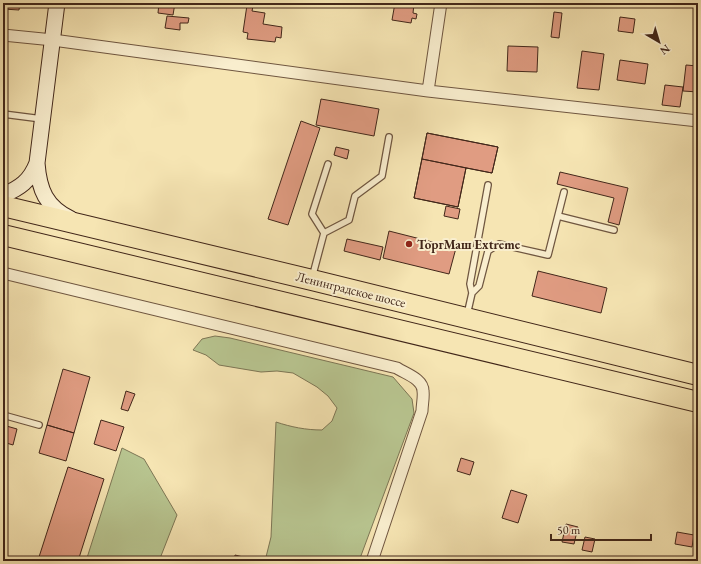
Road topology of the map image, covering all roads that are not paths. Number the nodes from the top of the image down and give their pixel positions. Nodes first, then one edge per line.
1 (57, 3) edge
2 (441, 3) edge
3 (3, 35) edge
4 (53, 40) junction
5 (428, 91) junction
6 (3, 114) edge
7 (43, 119) junction
8 (698, 121) edge
9 (388, 137) dead end
10 (37, 163) junction
11 (328, 164) dead end
12 (488, 185) dead end
13 (564, 192) dead end
14 (3, 195) edge
15 (3, 206) edge
16 (558, 216) junction
17 (85, 226) junction
18 (614, 230) dead end
19 (324, 233) junction
20 (3, 235) edge
21 (3, 273) edge
22 (312, 280) junction
23 (472, 293) junction
24 (467, 317) junction
25 (698, 375) edge
26 (698, 402) edge
27 (3, 415) edge
28 (39, 425) dead end
29 (372, 561) edge

1 - 4 street
2 - 5 street
3 - 4 street
4 - 5 street
4 - 7 street
5 - 8 street
6 - 7 lane
7 - 10 street
9 - 19 lane
10 - 14 street
10 - 17 street
11 - 19 lane
12 - 23 lane
13 - 16 lane
15 - 17 highway, Ленинградское шоссе
16 - 18 lane
16 - 23 lane
17 - 22 highway, Ленинградское шоссе
19 - 22 lane
20 - 26 highway
21 - 29 street
22 - 24 highway, Ленинградское шоссе
23 - 24 lane
24 - 25 highway, Ленинградское шоссе
27 - 28 lane

